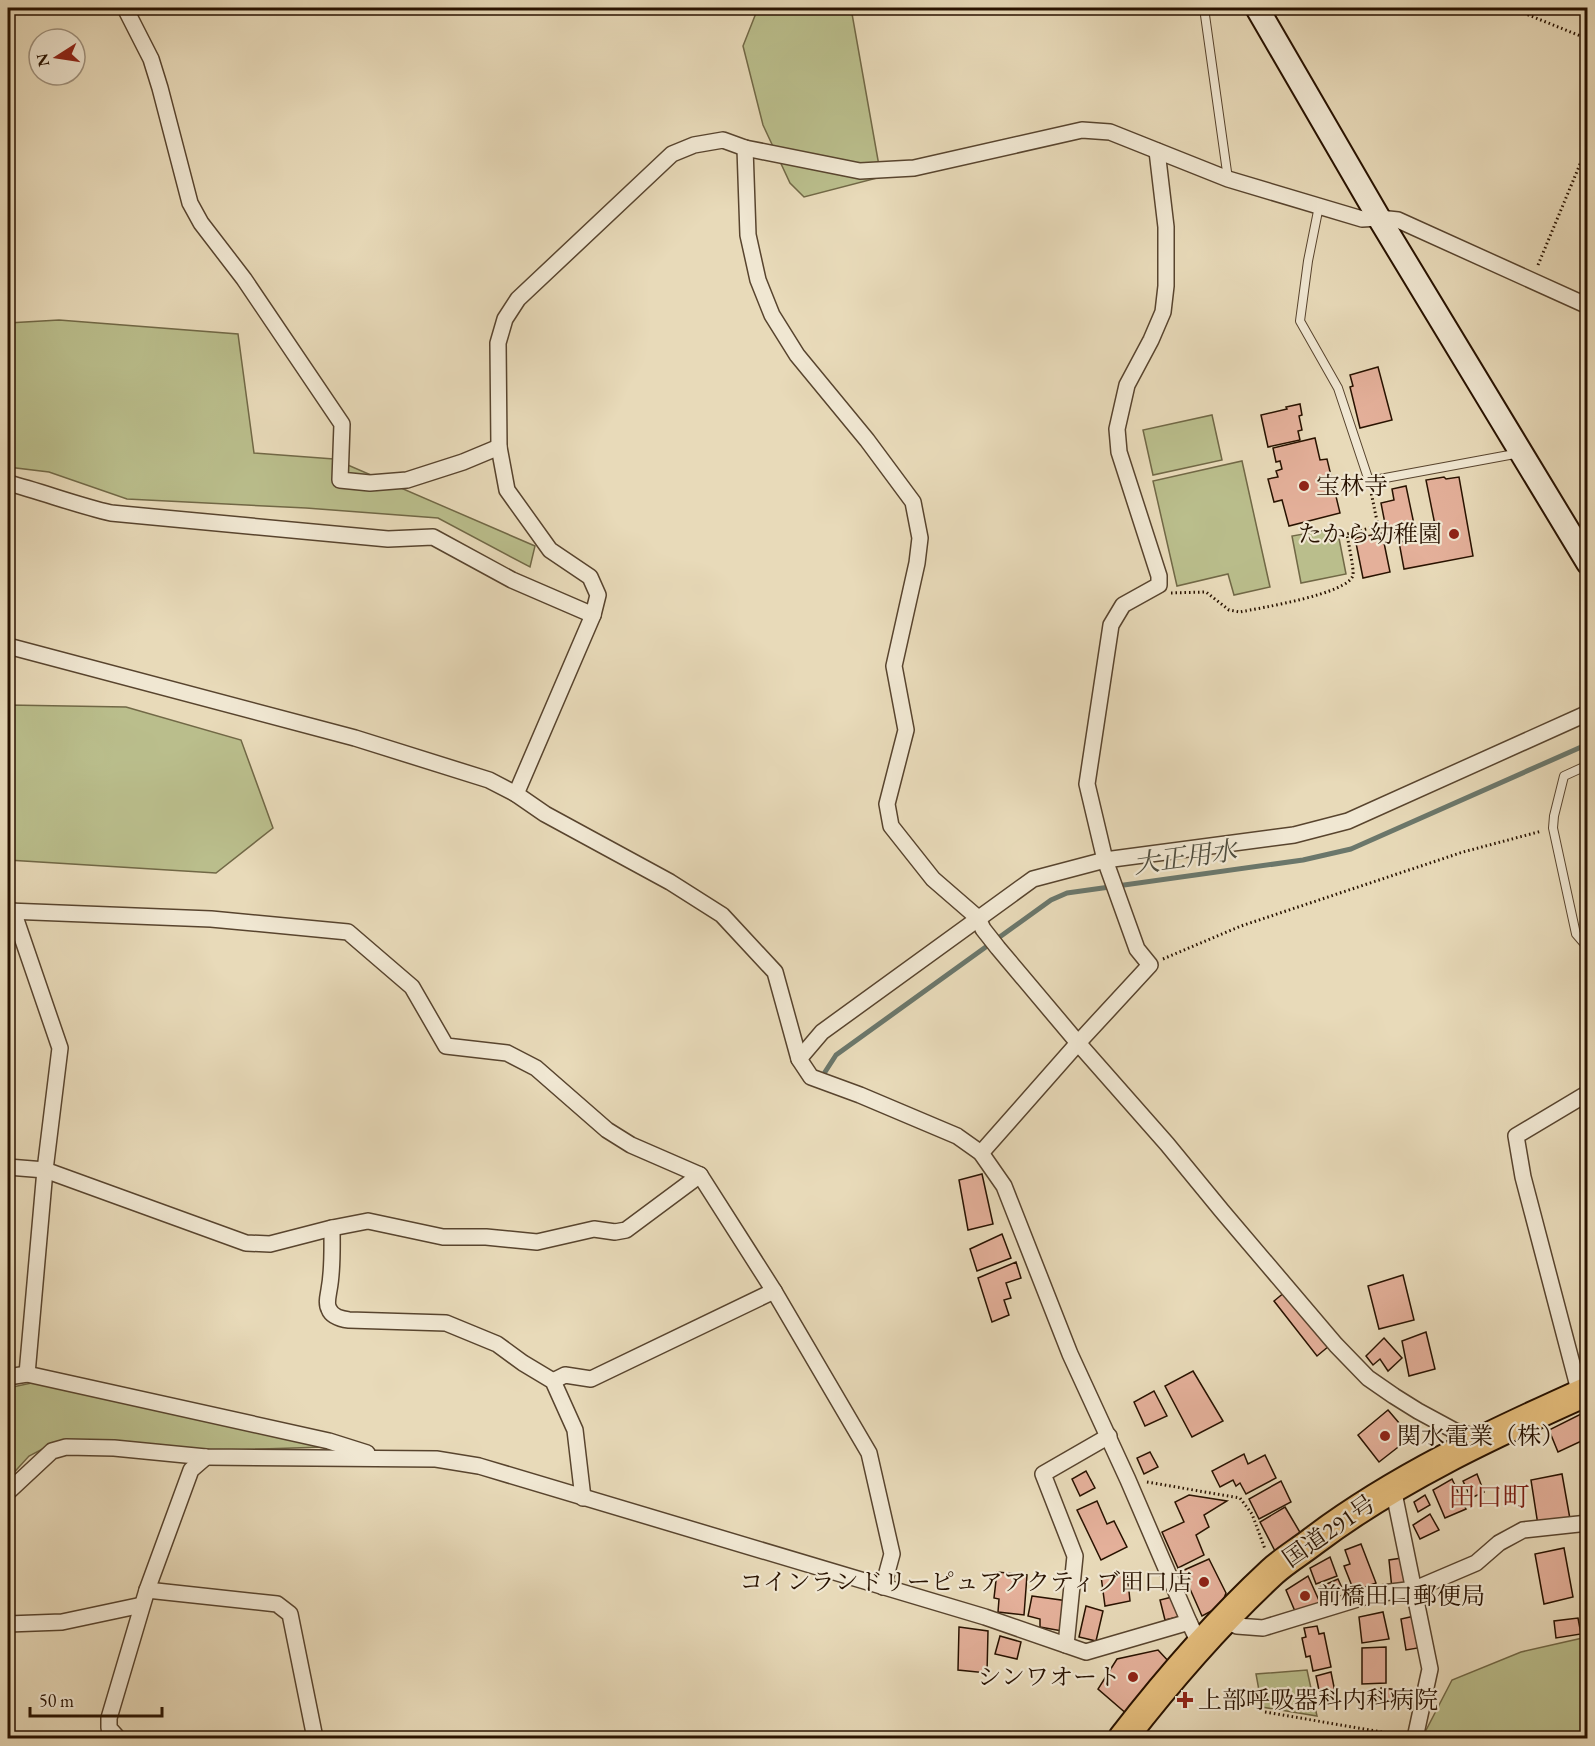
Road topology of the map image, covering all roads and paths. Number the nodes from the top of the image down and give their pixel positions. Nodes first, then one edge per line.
1 (125, 8) edge
2 (1204, 8) edge
3 (1257, 8) edge
4 (1510, 8) edge
5 (1587, 39) edge
6 (1587, 145) edge
7 (745, 148) junction
8 (1157, 151) junction
9 (1228, 179) junction
10 (1318, 206) junction
11 (1379, 218) junction
12 (1532, 281) junction
13 (1587, 306) edge
14 (499, 447) junction
15 (1521, 453) junction
16 (1369, 481) junction
17 (8, 483) edge
18 (1587, 563) edge
19 (1159, 585) junction
20 (593, 615) junction
21 (8, 646) edge
22 (1587, 713) edge
23 (1587, 765) edge
24 (516, 794) junction
25 (1553, 828) junction
26 (1105, 860) junction
27 (10, 911) edge
28 (980, 924) junction
29 (1587, 948) edge
30 (1150, 965) junction
31 (1078, 1043) junction
32 (799, 1059) junction
33 (1587, 1094) edge
34 (981, 1153) junction
35 (8, 1167) edge
36 (45, 1170) junction
37 (700, 1175) junction
38 (332, 1228) junction
39 (774, 1291) junction
40 (27, 1374) junction
41 (8, 1377) edge
42 (553, 1381) junction
43 (1584, 1393) edge
44 (1108, 1436) junction
45 (1484, 1439) junction
46 (206, 1457) junction
47 (384, 1459) junction
48 (1128, 1480) junction
49 (1393, 1488) junction
50 (8, 1492) edge
51 (583, 1498) junction
52 (1587, 1522) edge
53 (1274, 1571) junction
54 (883, 1587) junction
55 (1415, 1589) junction
56 (144, 1598) junction
57 (1224, 1620) junction
58 (8, 1624) edge
59 (1195, 1633) junction
60 (1066, 1645) junction
61 (1265, 1712) dead end
62 (118, 1738) edge
63 (315, 1738) edge
64 (1123, 1738) edge
65 (1415, 1738) edge

1 - 14 street
2 - 9 lane
3 - 11 street
4 - 5 path
6 - 12 path
7 - 8 street
7 - 14 street
7 - 28 street
8 - 9 street
8 - 19 street
9 - 10 street
10 - 11 street
10 - 16 lane
11 - 12 street
11 - 15 street
12 - 13 street
14 - 20 street
15 - 16 lane
15 - 18 street
16 - 19 path
17 - 20 street
19 - 26 street
20 - 24 street
21 - 24 street
22 - 26 street
23 - 25 lane
24 - 32 street
25 - 29 lane
25 - 30 path
26 - 28 street
26 - 30 street
27 - 36 street
27 - 37 street
28 - 31 street
28 - 32 street
30 - 31 street
31 - 34 street
31 - 45 street
32 - 34 street
33 - 43 street
34 - 44 street
35 - 36 street
36 - 38 street
36 - 40 street
37 - 38 street
37 - 39 street
38 - 42 street
39 - 42 street
39 - 54 street
40 - 41 street
40 - 47 street
42 - 51 street
43 - 45 highway, 国道291号
44 - 48 street
44 - 60 street
45 - 49 highway, 国道291号
46 - 47 street
46 - 50 street
46 - 56 street
47 - 51 street
48 - 53 path
48 - 59 street
49 - 53 highway, 国道291号
49 - 55 street
51 - 54 street
52 - 55 street
53 - 57 highway, 国道291号
54 - 60 street
55 - 57 street
55 - 65 street
56 - 58 street
56 - 62 street
56 - 63 street
57 - 59 highway, 国道291号
59 - 60 street
59 - 64 highway, 国道291号
61 - 65 path

